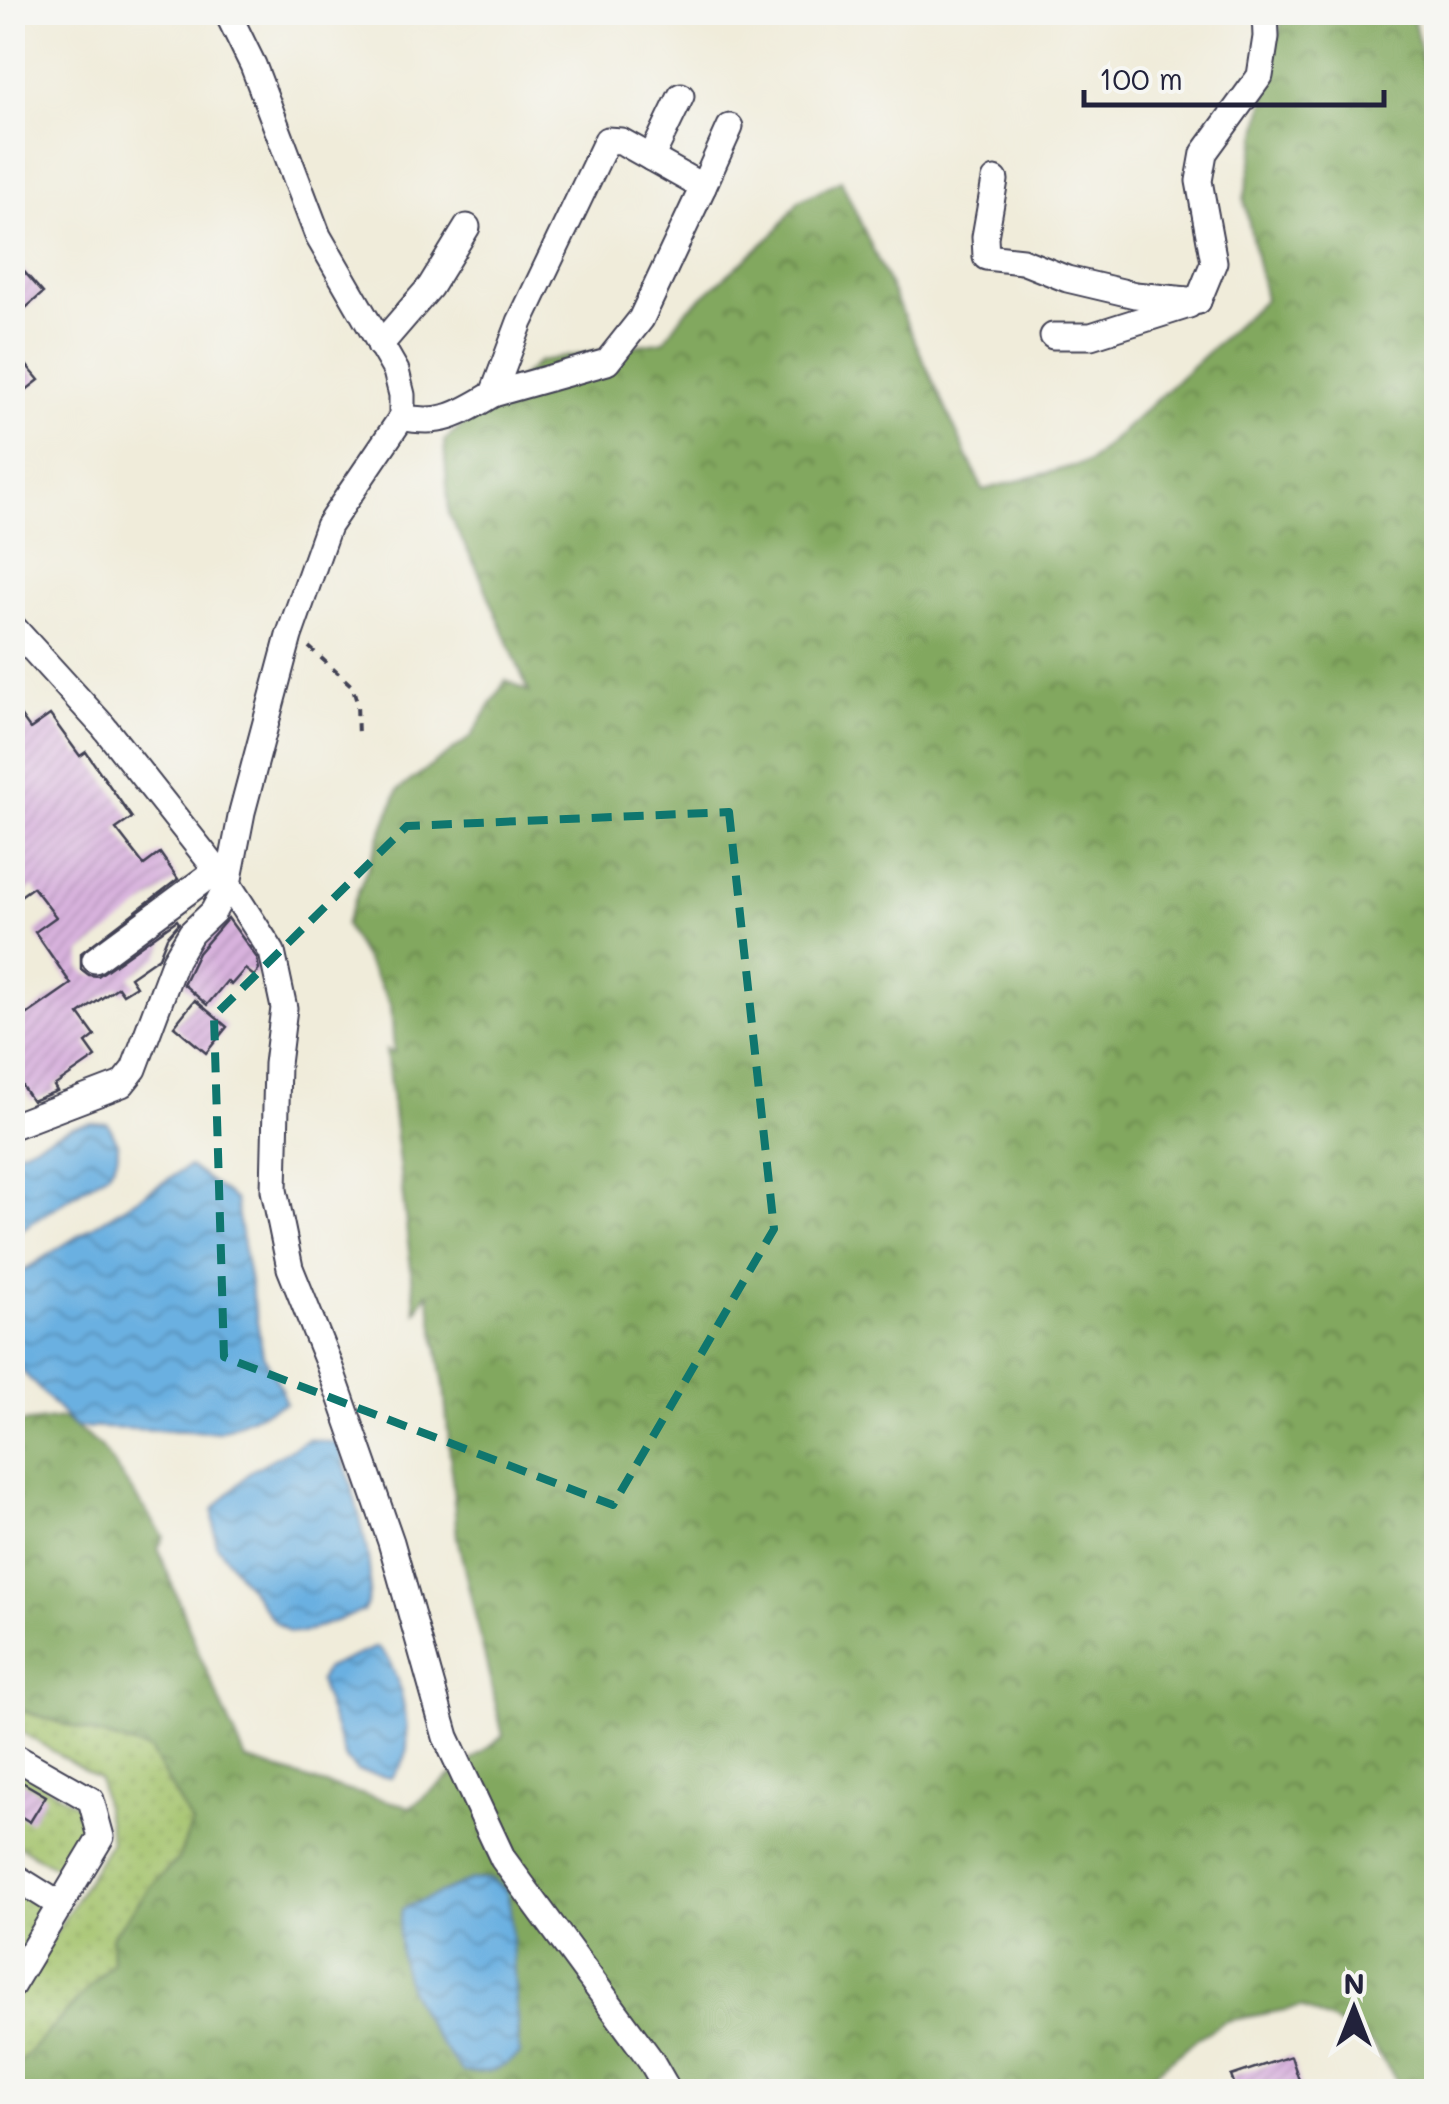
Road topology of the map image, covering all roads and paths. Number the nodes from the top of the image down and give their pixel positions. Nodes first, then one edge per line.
1 (227, 12) edge
2 (1264, 12) edge
3 (680, 96) dead end
4 (730, 127) dead end
5 (651, 158) junction
6 (995, 180) dead end
7 (703, 188) junction
8 (467, 227) dead end
9 (1198, 302) junction
10 (1053, 336) dead end
11 (380, 345) junction
12 (493, 394) junction
13 (402, 417) junction
14 (12, 626) edge
15 (292, 628) junction
16 (358, 738) dead end
17 (223, 876) junction
18 (95, 960) dead end
19 (12, 1126) edge
20 (12, 1755) edge
21 (12, 1875) edge
22 (60, 1906) junction
23 (12, 1985) edge
24 (669, 2092) edge

1 - 11 street
2 - 9 street
3 - 5 street
4 - 7 street
5 - 7 street
5 - 12 street
6 - 9 street
7 - 12 street
8 - 11 street
9 - 10 street
11 - 13 street
12 - 13 street
13 - 15 street
14 - 17 street
15 - 16 path
15 - 17 street
17 - 18 street
17 - 19 street
17 - 24 street
20 - 22 street
21 - 22 street
22 - 23 street

